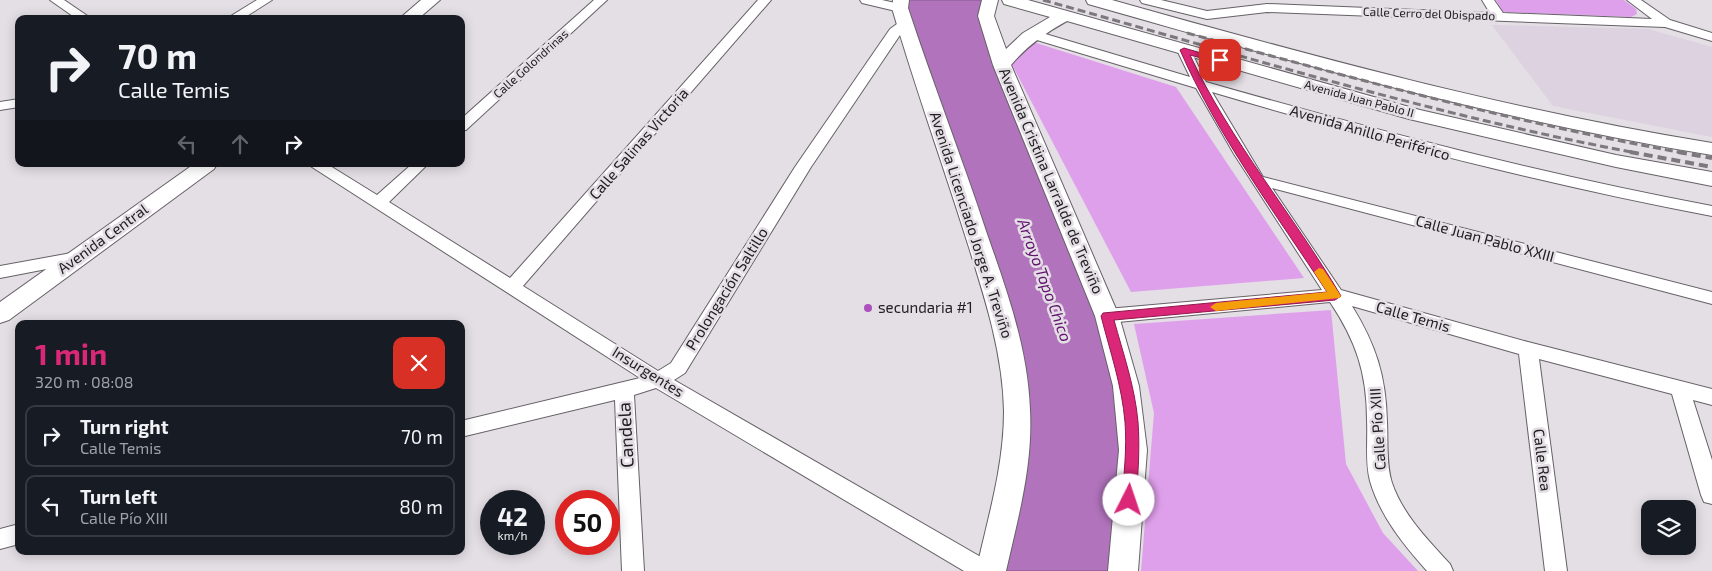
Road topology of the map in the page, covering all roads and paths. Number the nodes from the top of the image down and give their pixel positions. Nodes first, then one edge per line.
1 (78, 0) edge
2 (266, 0) edge
3 (432, 0) edge
4 (600, 0) edge
5 (765, 0) edge
6 (866, 0) edge
7 (1010, 0) edge
8 (1094, 0) edge
9 (1146, 0) edge
10 (1488, 0) edge
11 (1633, 0) edge
12 (61, 3) edge
13 (905, 7) edge
14 (982, 7) edge
15 (80, 15) edge
16 (239, 15) edge
17 (411, 15) edge
18 (1064, 16) junction
19 (1500, 17) junction
20 (1666, 23) junction
21 (1032, 34) junction
22 (1712, 36) edge
23 (1184, 50) junction
24 (1002, 65) junction
25 (1200, 85) junction
26 (15, 104) edge
27 (0, 106) edge
28 (465, 123) edge
29 (1712, 149) edge
30 (203, 167) edge
31 (322, 167) edge
32 (418, 167) edge
33 (1712, 179) edge
34 (1258, 180) junction
35 (379, 202) junction
36 (1712, 211) edge
37 (77, 258) junction
38 (0, 272) edge
39 (512, 287) junction
40 (1335, 296) junction
41 (1712, 298) edge
42 (0, 314) edge
43 (1107, 316) junction
44 (1528, 349) junction
45 (658, 380) junction
46 (1680, 388) junction
47 (624, 390) junction
48 (1712, 397) edge
49 (465, 427) edge
50 (1712, 495) edge
51 (15, 535) edge
52 (0, 539) edge
53 (633, 571) edge
54 (985, 571) edge
55 (990, 571) edge
56 (1123, 571) edge
57 (1442, 571) edge
58 (1556, 571) edge

1 - 12 street
2 - 16 street
3 - 17 main road
4 - 28 street, Calle Golondrinas
5 - 39 street, Calle Salinas Victoria
6 - 13 street
7 - 18 main road, Avenida Juan Pablo II
8 - 29 main road, Avenida Juan Pablo II
9 - 19 street, Calle Cerro del Obispado
10 - 19 street
11 - 20 street
12 - 15 street
13 - 45 street, Prolongación Saltillo
13 - 55 main road, Avenida Licenciado Jorge A. Treviño
14 - 24 main road, Avenida Cristina Larralde de Treviño
18 - 21 main road
18 - 23 main road, Avenida Juan Pablo II
19 - 20 street, Calle Cerro del Obispado
20 - 22 street, Calle Cerro del Obispado
21 - 24 main road
21 - 25 street, Avenida Anillo Periférico
23 - 25 street, Calle Pío XIII
23 - 33 main road, Avenida Juan Pablo II
24 - 43 main road, Avenida Cristina Larralde de Treviño
25 - 34 street, Calle Pío XIII
25 - 36 street, Avenida Anillo Periférico
26 - 27 street
30 - 37 main road, Avenida Central
31 - 35 street, Insurgentes
32 - 35 street
34 - 40 street, Calle Pío XIII
34 - 41 street, Calle Juan Pablo XXIII
35 - 39 street, Insurgentes
37 - 38 street
37 - 42 main road, Avenida Central
39 - 45 street, Insurgentes
40 - 43 street, Calle Temis
40 - 44 street, Calle Temis
40 - 57 street, Calle Pío XIII
43 - 56 main road, Avenida Cristina Larralde de Treviño
44 - 46 street, Calle Temis
44 - 58 street, Calle Rea
45 - 47 street, Prolongación Saltillo
45 - 54 street, Insurgentes
46 - 48 street, Calle Temis
46 - 50 street
47 - 49 street, Prolongación Saltillo
47 - 53 street, Candela
51 - 52 street

